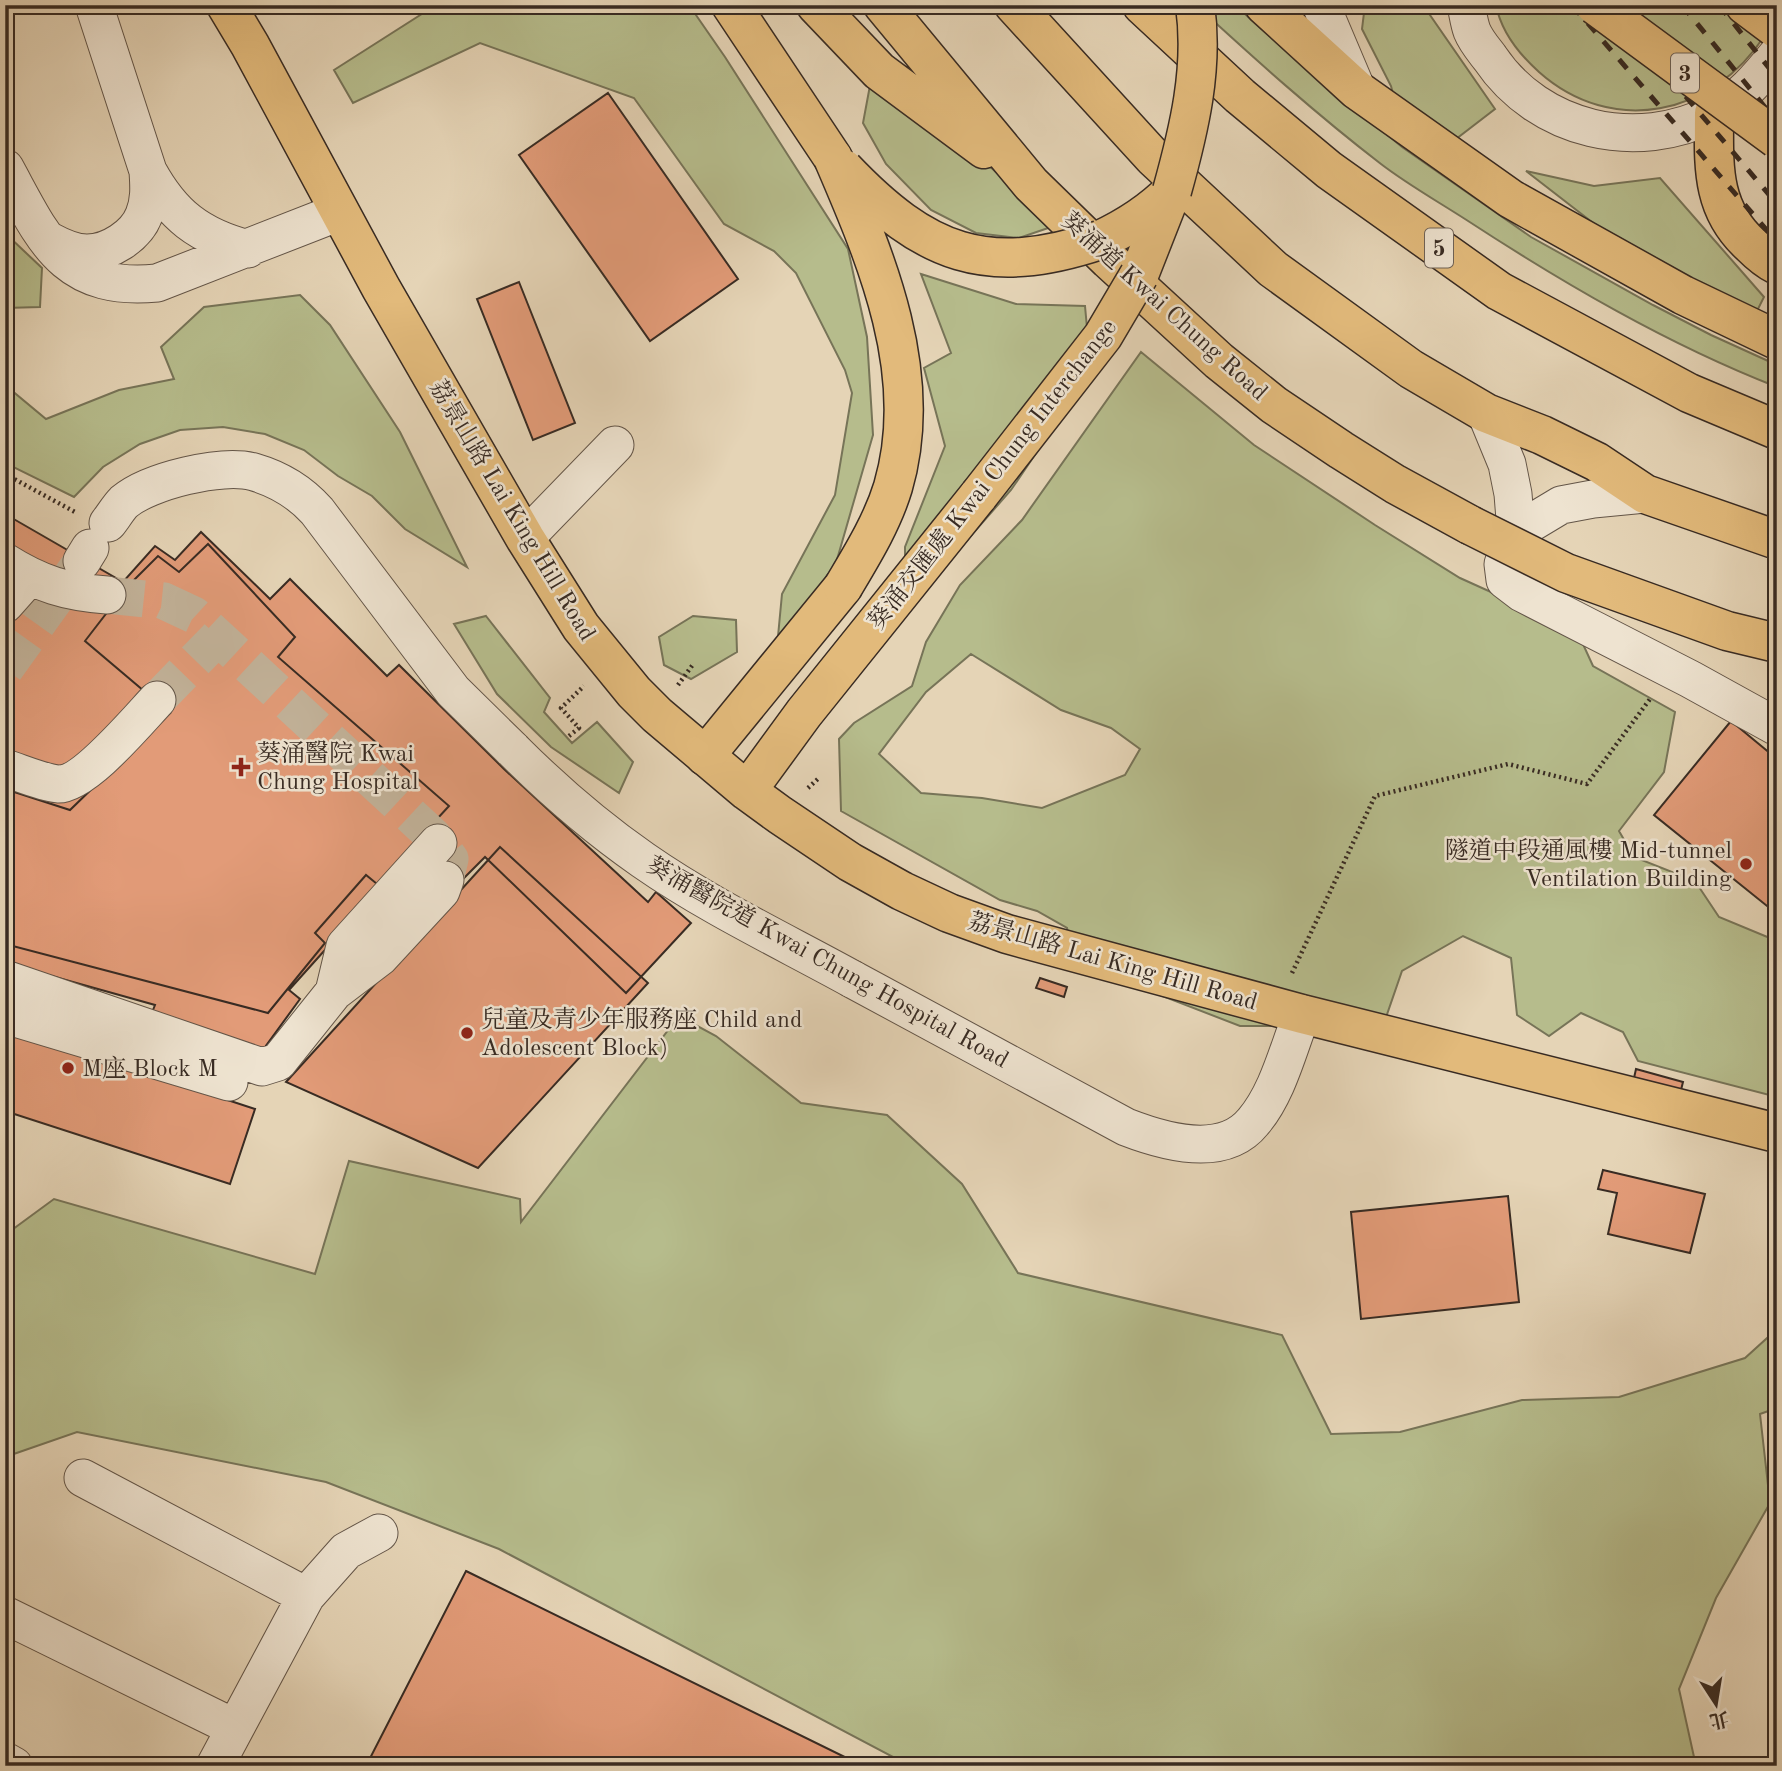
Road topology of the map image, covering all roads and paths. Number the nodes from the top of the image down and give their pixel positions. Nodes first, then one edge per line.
1 (94, 5) edge
2 (226, 5) edge
3 (731, 5) edge
4 (816, 5) edge
5 (883, 5) edge
6 (1014, 5) edge
7 (1142, 5) edge
8 (1195, 5) edge
9 (1264, 5) edge
10 (1321, 5) edge
11 (1466, 5) edge
12 (1595, 5) edge
13 (1745, 5) edge
14 (1777, 29) edge
15 (1777, 55) edge
16 (1357, 90) junction
17 (1714, 113) junction
18 (1777, 139) edge
19 (833, 158) junction
20 (5, 168) edge
21 (148, 171) junction
22 (1031, 184) junction
23 (1172, 191) junction
24 (339, 212) junction
25 (43, 237) junction
26 (248, 249) junction
27 (1777, 265) edge
28 (1777, 340) edge
29 (1486, 413) junction
30 (1777, 430) edge
31 (615, 446) dead end
32 (5, 474) edge
33 (1645, 494) junction
34 (1516, 532) junction
35 (90, 537) joint
36 (525, 538) junction
37 (1777, 540) edge
38 (17, 569) edge
39 (107, 595) tunnel mouth
40 (5, 604) edge
41 (1777, 643) edge
42 (587, 683) dead end
43 (157, 700) tunnel mouth
44 (1777, 727) edge
45 (569, 736) dead end
46 (705, 757) junction
47 (5, 768) edge
48 (1587, 784) dead end
49 (747, 791) junction
50 (438, 843) dead end
51 (445, 880) tunnel mouth
52 (1294, 970) dead end
53 (5, 979) edge
54 (334, 992) junction
55 (1302, 1014) junction
56 (5, 1015) edge
57 (229, 1082) dead end
58 (1777, 1133) edge
59 (83, 1478) dead end
60 (379, 1533) dead end
61 (306, 1596) junction
62 (5, 1615) edge
63 (235, 1728) junction
64 (5, 1762) edge
65 (14, 1766) edge
66 (215, 1766) edge

1 - 21 street
2 - 24 main road, 荔景山路 Lai King Hill Road
3 - 19 main road
4 - 22 main road
5 - 22 main road, 葵涌道 Kwai Chung Road
6 - 29 main road
7 - 30 main road, 5
8 - 23 main road, 葵涌交匯處 Kwai Chung Interchange, bridge
9 - 16 main road
10 - 16 street
11 - 17 street
12 - 18 main road, 3, bridge
13 - 14 main road
15 - 17 street
16 - 28 main road
17 - 27 main road
19 - 23 main road, bridge
19 - 46 main road, bridge
20 - 25 street
21 - 25 street
21 - 26 street
22 - 41 main road, 葵涌道 Kwai Chung Road, bridge
23 - 49 main road, 葵涌交匯處 Kwai Chung Interchange, bridge
24 - 26 street
24 - 36 main road, 荔景山路 Lai King Hill Road
25 - 26 street
29 - 33 main road
29 - 34 street
31 - 36 street
32 - 35 path
33 - 34 street
33 - 37 main road
34 - 44 street
35 - 55 street, 葵涌醫院道 Kwai Chung Hospital Road, bridge
36 - 46 main road, 荔景山路 Lai King Hill Road
38 - 39 street
38 - 40 street
42 - 45 path
43 - 47 street
46 - 49 main road, 荔景山路 Lai King Hill Road
48 - 52 path
49 - 55 main road, 荔景山路 Lai King Hill Road
50 - 54 street
51 - 54 street
53 - 54 street
55 - 58 main road, 荔景山路 Lai King Hill Road
56 - 57 street
59 - 61 street
60 - 61 street
61 - 63 street
62 - 63 street
63 - 66 street
64 - 65 street

